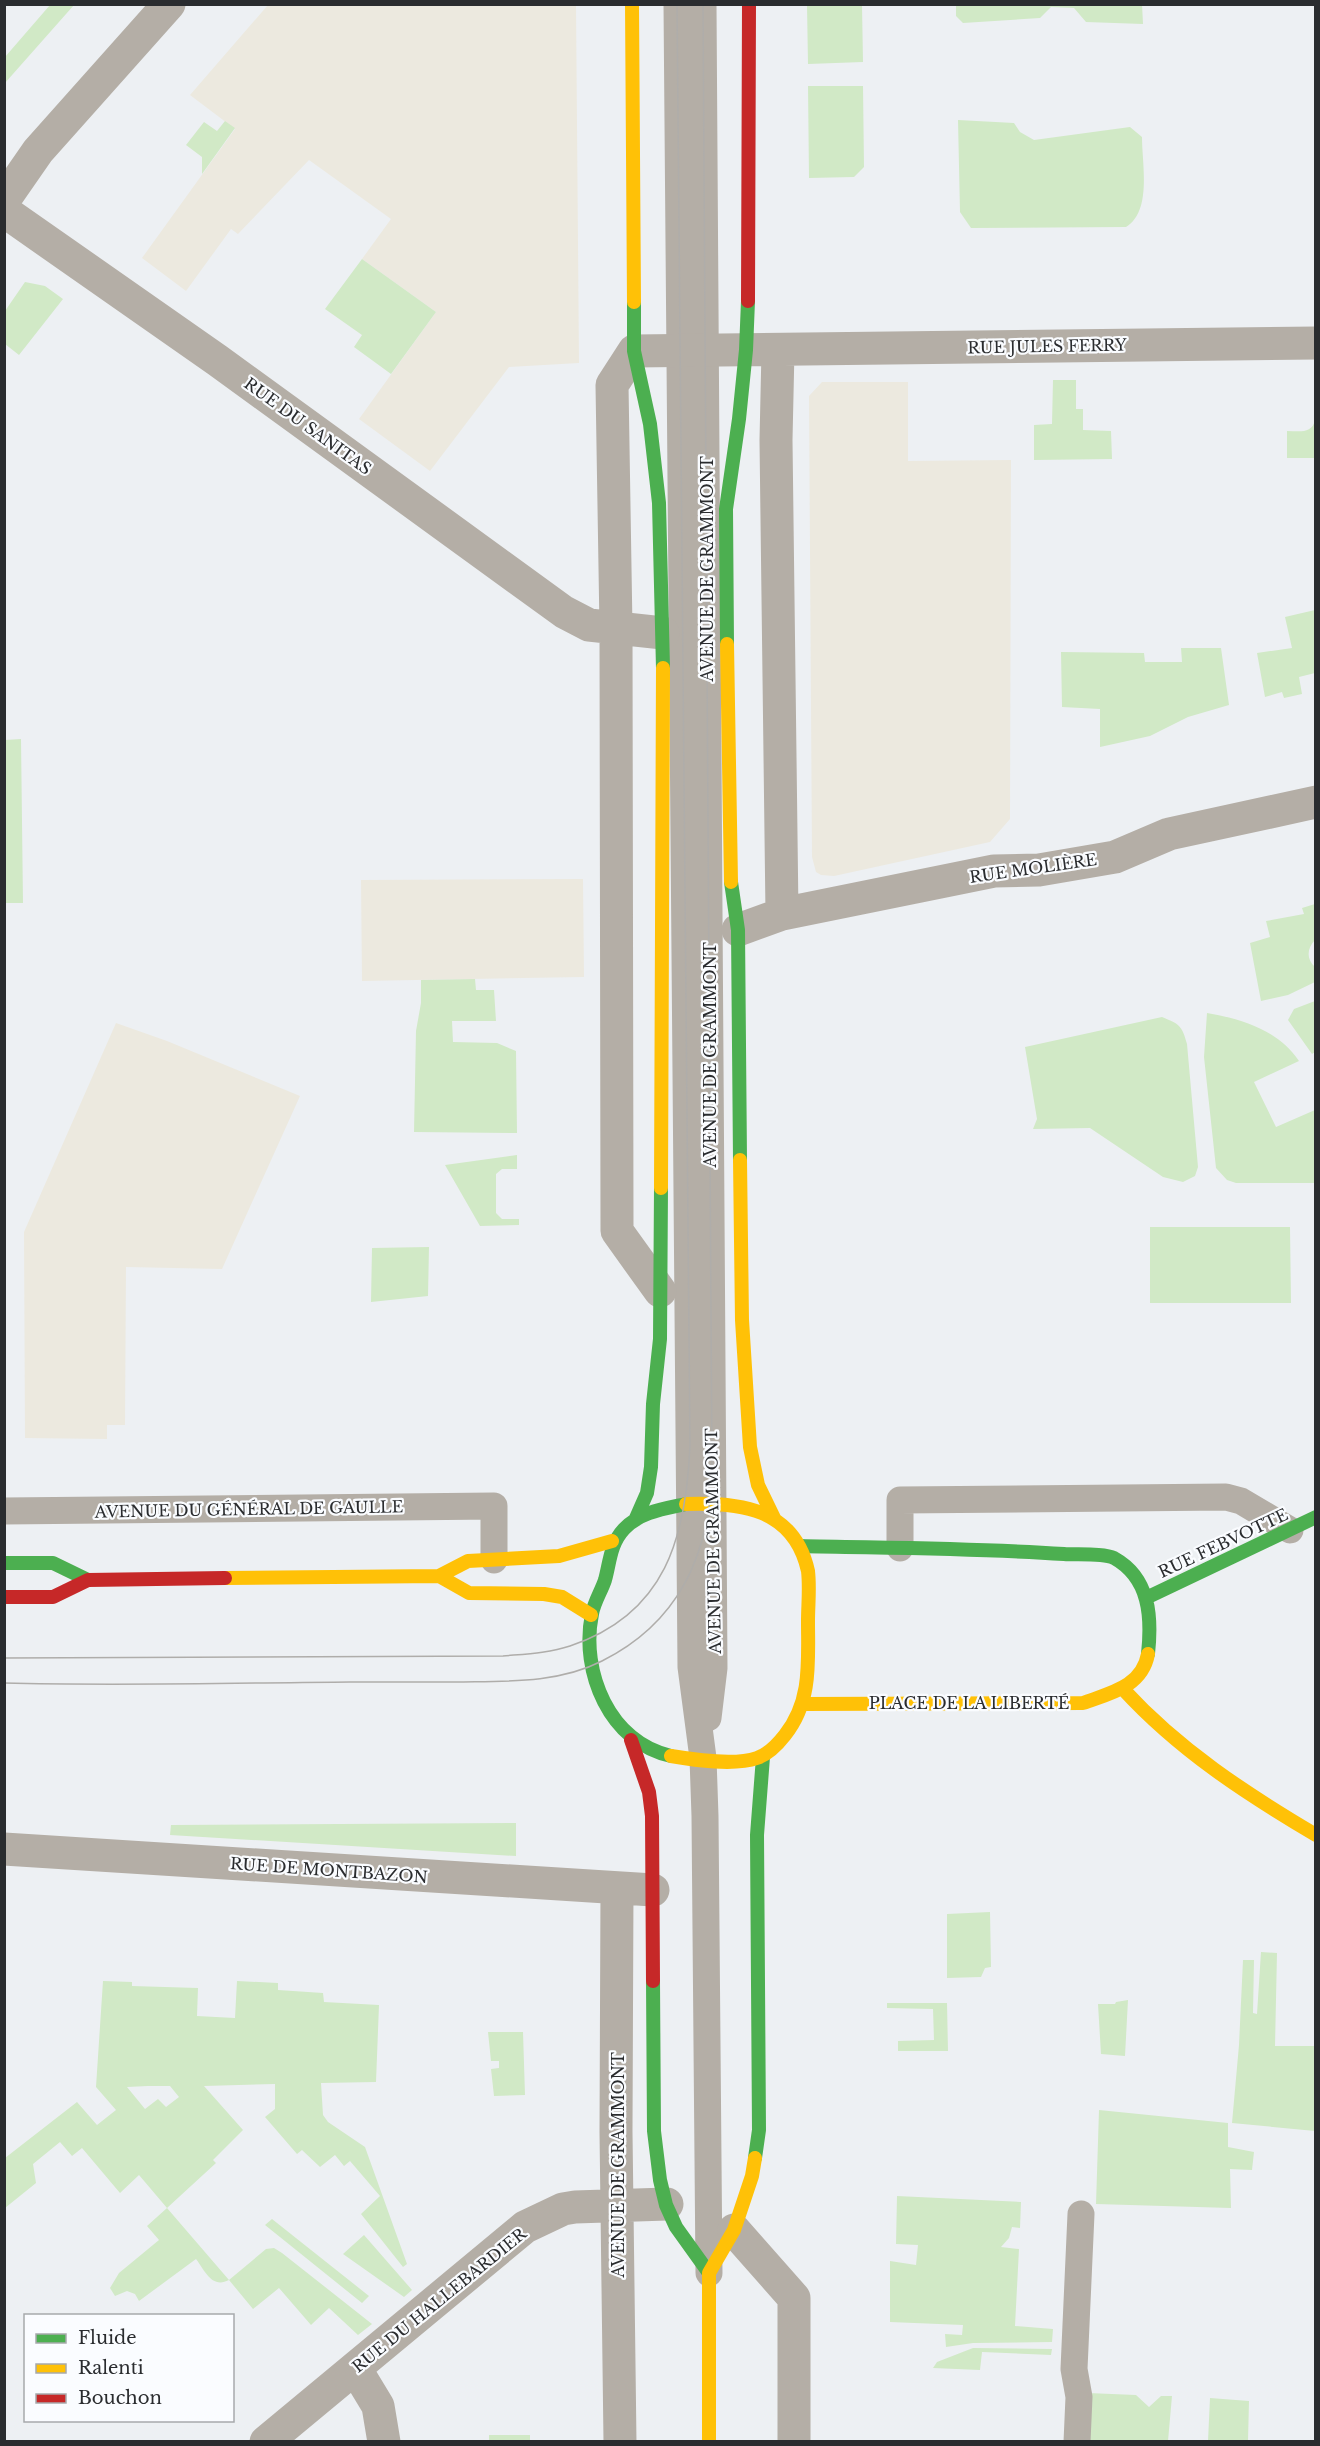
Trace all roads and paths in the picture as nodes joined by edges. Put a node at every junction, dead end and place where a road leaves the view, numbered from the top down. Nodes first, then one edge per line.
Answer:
1 (169, 4) edge
2 (632, 4) edge
3 (677, 4) edge
4 (703, 4) edge
5 (749, 4) edge
6 (4, 200) edge
7 (4, 212) edge
8 (1316, 343) edge
9 (746, 350) junction
10 (778, 350) junction
11 (634, 351) junction
12 (692, 351) junction
13 (616, 628) junction
14 (663, 633) junction
15 (1316, 802) edge
16 (782, 914) junction
17 (738, 930) junction
18 (660, 1291) junction
19 (701, 1504) junction
20 (4, 1511) edge
21 (1316, 1517) edge
22 (636, 1518) junction
23 (774, 1518) junction
24 (1290, 1530) junction
25 (612, 1541) junction
26 (800, 1546) junction
27 (900, 1548) junction
28 (495, 1560) junction
29 (4, 1563) edge
30 (439, 1576) junction
31 (88, 1580) junction
32 (4, 1597) edge
33 (1146, 1598) junction
34 (591, 1615) junction
35 (1123, 1689) junction
36 (804, 1704) junction
37 (631, 1740) junction
38 (763, 1757) junction
39 (703, 1758) junction
40 (1316, 1834) edge
41 (4, 1849) edge
42 (617, 1888) junction
43 (653, 1890) junction
44 (667, 2204) junction
45 (618, 2205) junction
46 (1081, 2214) dead end
47 (734, 2230) junction
48 (709, 2273) junction
49 (355, 2368) junction
50 (266, 2442) edge
51 (384, 2442) edge
52 (620, 2442) edge
53 (710, 2442) edge
54 (794, 2442) edge
55 (1077, 2442) edge

1 - 6 street
2 - 11 main road
3 - 12 lane, AVENUE DE GRAMMONT
4 - 12 lane, AVENUE DE GRAMMONT
5 - 9 main road, AVENUE DE GRAMMONT
7 - 13 street, RUE DU SANITAS
8 - 10 street, RUE JULES FERRY
9 - 10 street
9 - 12 street
9 - 17 main road, AVENUE DE GRAMMONT
10 - 16 street
11 - 12 street
11 - 13 street
11 - 14 main road
12 - 19 lane, AVENUE DE GRAMMONT
13 - 14 street
13 - 18 street
14 - 18 main road
15 - 16 street, RUE MOLIÈRE
16 - 17 street, RUE MOLIÈRE
17 - 23 main road, AVENUE DE GRAMMONT
18 - 22 main road
19 - 22 main road
19 - 23 main road
19 - 39 lane, AVENUE DE GRAMMONT
20 - 28 lane, AVENUE DU GÉNÉRAL DE GAULLE
21 - 24 main road, RUE FEBVOTTE
22 - 25 main road
23 - 26 main road
24 - 27 lane
24 - 33 main road, RUE FEBVOTTE
25 - 28 main road
25 - 34 main road
26 - 27 main road, PLACE DE LA LIBERTÉ
26 - 36 main road
27 - 33 main road, PLACE DE LA LIBERTÉ
28 - 30 main road
29 - 31 main road
30 - 31 main road
30 - 34 main road
31 - 32 main road
33 - 35 main road, PLACE DE LA LIBERTÉ
34 - 37 main road
35 - 36 main road, PLACE DE LA LIBERTÉ
35 - 40 main road
36 - 38 main road
37 - 39 main road
37 - 43 main road
38 - 39 main road
38 - 47 main road
39 - 48 lane, AVENUE DE GRAMMONT
41 - 42 street, RUE DE MONTBAZON
42 - 43 street, RUE DE MONTBAZON
42 - 45 street, AVENUE DE GRAMMONT
43 - 44 main road
44 - 45 street, RUE DU HALLEBARDIER
44 - 48 main road
45 - 49 street, RUE DU HALLEBARDIER
45 - 52 street, AVENUE DE GRAMMONT
46 - 55 lane
47 - 48 main road
47 - 54 street
48 - 53 main road, AVENUE DE GRAMMONT
49 - 50 street, RUE DU HALLEBARDIER
49 - 51 street

